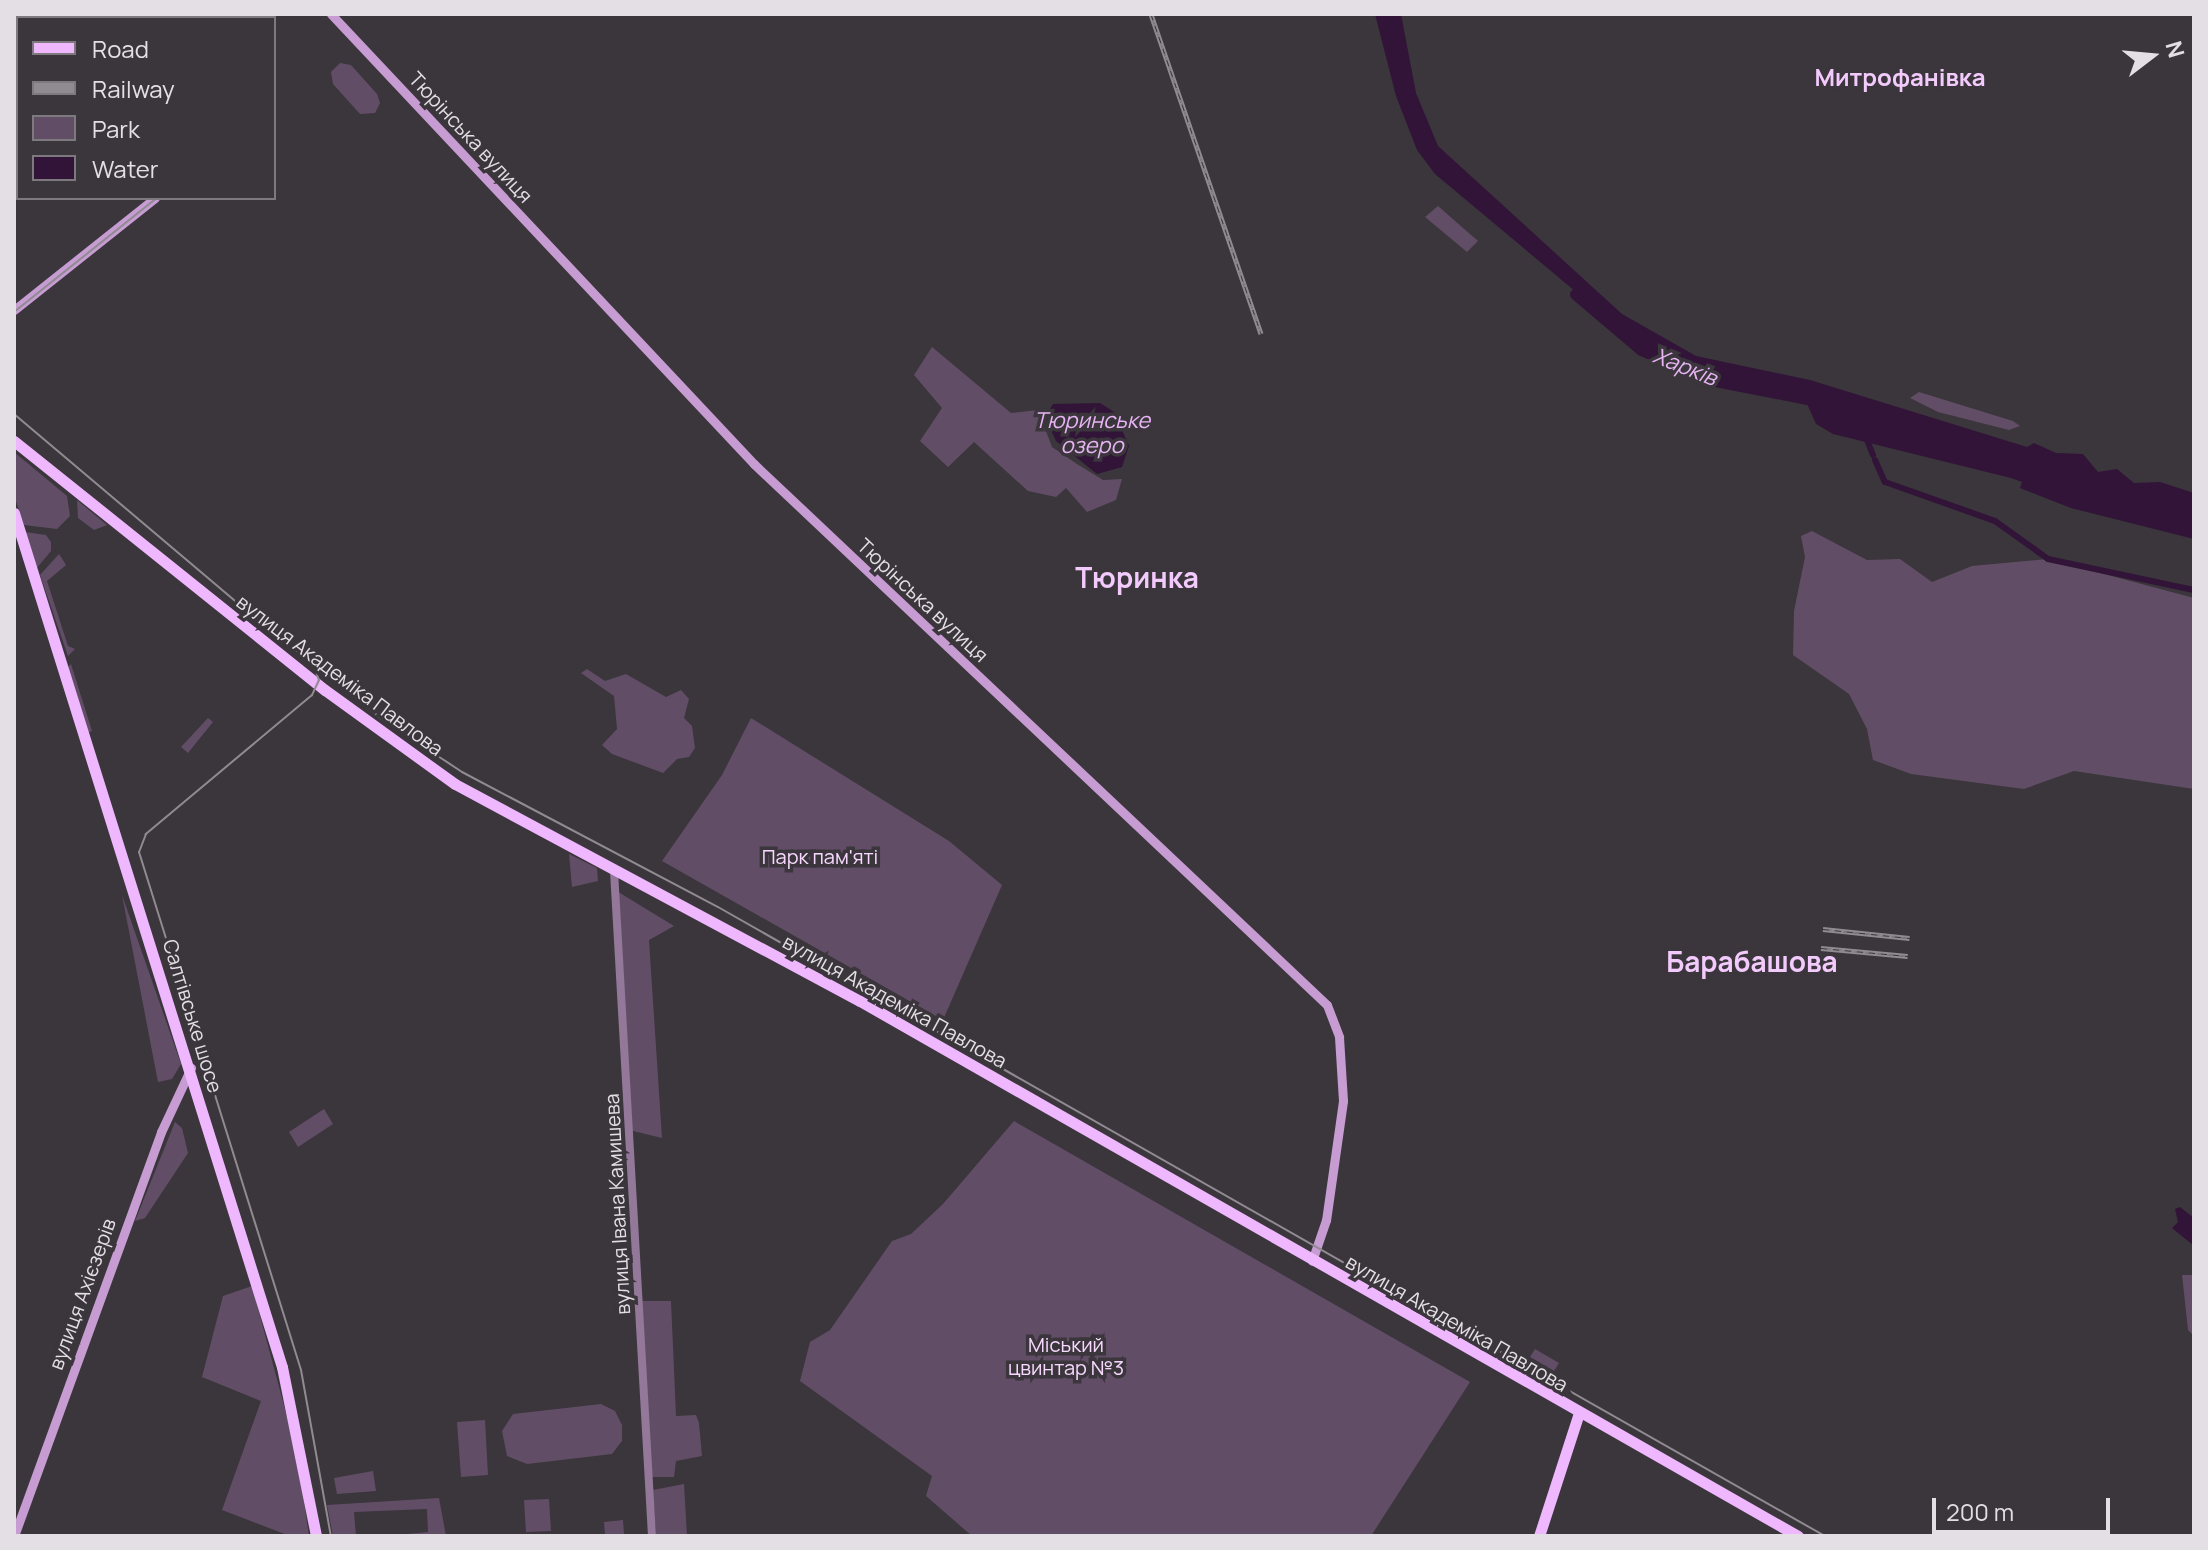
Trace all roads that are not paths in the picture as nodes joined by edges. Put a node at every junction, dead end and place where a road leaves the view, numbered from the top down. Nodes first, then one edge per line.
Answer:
1 (331, 14) edge
2 (152, 200) edge
3 (14, 310) edge
4 (14, 441) edge
5 (14, 513) edge
6 (614, 871) junction
7 (191, 1067) junction
8 (1312, 1261) junction
9 (1579, 1413) junction
10 (14, 1536) edge
11 (316, 1536) edge
12 (652, 1536) edge
13 (1539, 1536) edge
14 (1798, 1536) edge

1 - 8 main road, Тюрінська вулиця
2 - 3 main road
4 - 6 main road, вулиця Академіка Павлова
5 - 7 main road, Салтівське шосе
6 - 8 main road, вулиця Академіка Павлова
6 - 12 street, вулиця Івана Камишева
7 - 10 main road, вулиця Ахієзерів
7 - 11 main road, Салтівське шосе
8 - 9 main road, вулиця Академіка Павлова
9 - 13 main road
9 - 14 main road, вулиця Академіка Павлова

